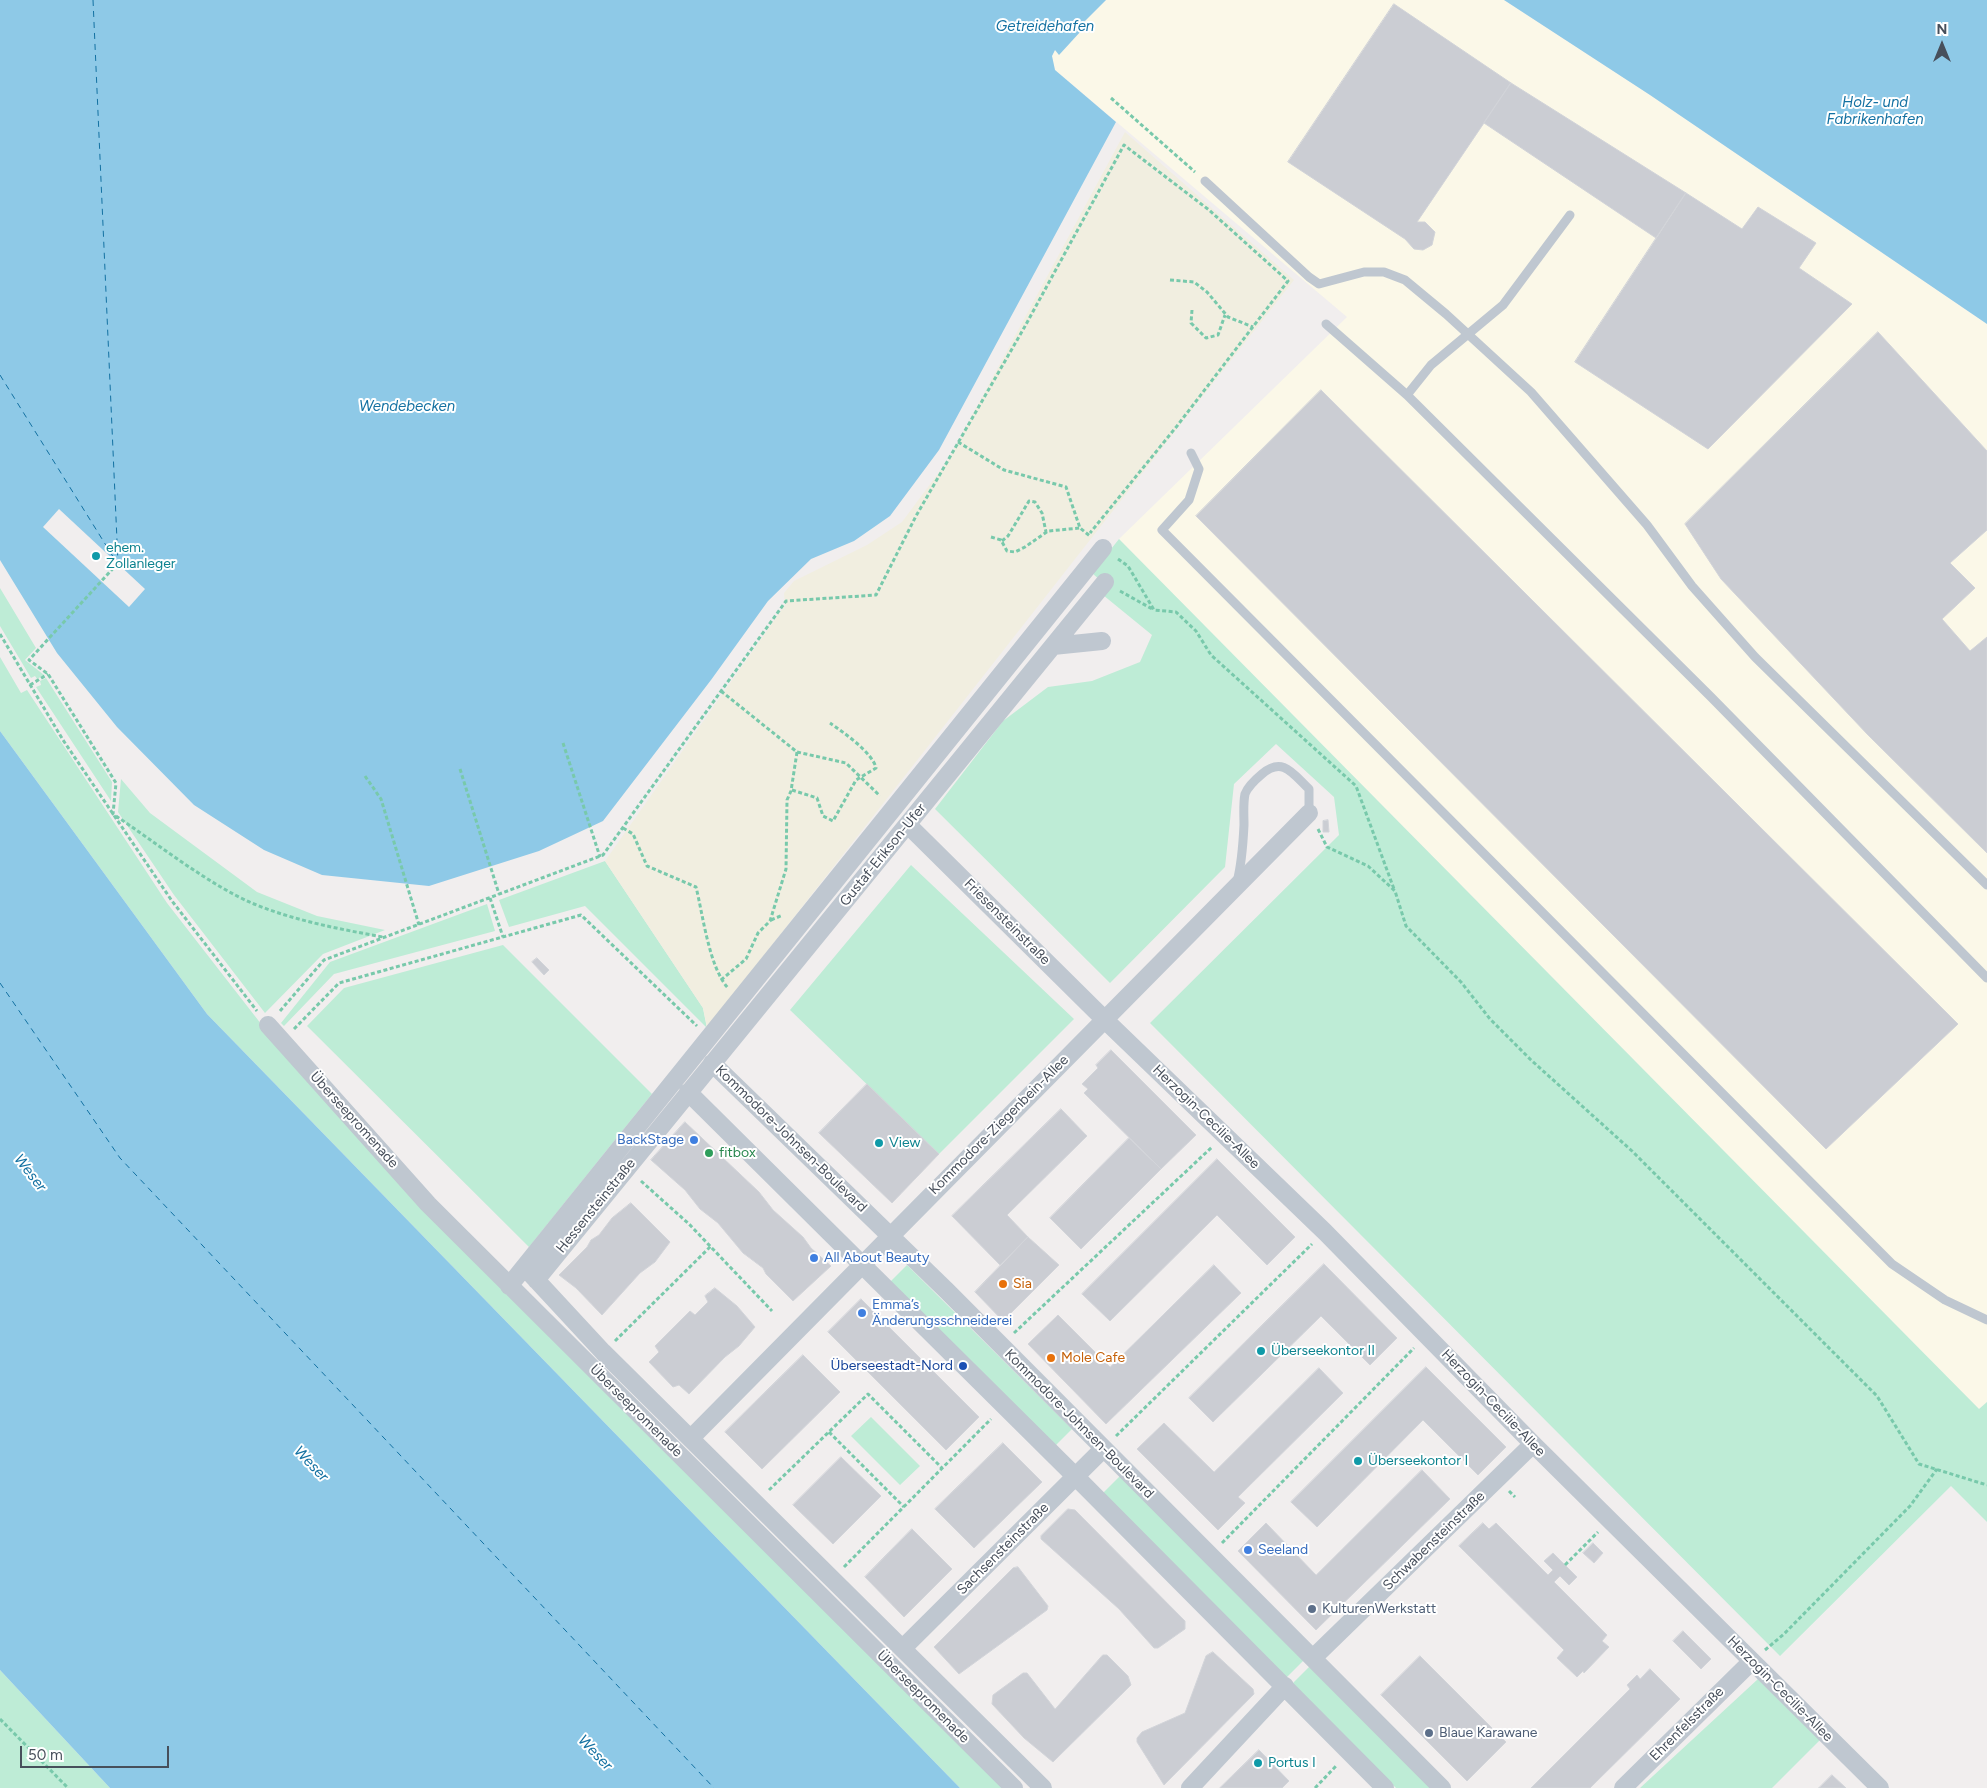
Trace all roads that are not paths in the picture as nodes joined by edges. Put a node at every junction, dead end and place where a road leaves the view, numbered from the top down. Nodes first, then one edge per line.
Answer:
1 (1205, 181) road end
2 (1570, 215) dead end
3 (1326, 324) dead end
4 (1469, 335) junction
5 (1407, 395) junction
6 (1191, 453) dead end
7 (1094, 540) road end
8 (1105, 582) dead end
9 (1102, 641) dead end
10 (1054, 646) junction
11 (1309, 813) joint
12 (908, 825) junction
13 (1987, 885) edge
14 (1235, 888) junction
15 (1987, 978) edge
16 (1105, 1020) junction
17 (268, 1025) road end
18 (712, 1063) junction
19 (688, 1092) junction
20 (890, 1234) junction
21 (861, 1264) junction
22 (524, 1266) junction
23 (536, 1280) junction
24 (509, 1286) junction
25 (1987, 1320) edge
26 (691, 1438) junction
27 (1532, 1444) junction
28 (1103, 1449) junction
29 (1076, 1477) junction
30 (903, 1648) junction
31 (1313, 1658) junction
32 (1752, 1661) junction
33 (1285, 1686) junction
34 (1014, 1788) edge
35 (1043, 1788) edge
36 (1190, 1788) edge
37 (1386, 1788) edge
38 (1442, 1788) edge
39 (1622, 1788) edge
40 (1880, 1788) edge

1 - 4 lane
2 - 4 lane
3 - 5 lane
4 - 5 lane
4 - 13 lane
5 - 15 lane
6 - 25 lane
7 - 22 street
8 - 10 street, Gustaf-Erikson-Ufer
9 - 10 street
10 - 12 street, Gustaf-Erikson-Ufer
11 - 14 street, Kommodore-Ziegenbein-Allee
11 - 14 lane
12 - 16 street, Friesensteinstraße
12 - 18 street, Gustaf-Erikson-Ufer
14 - 16 street, Kommodore-Ziegenbein-Allee
16 - 20 street, Kommodore-Ziegenbein-Allee
16 - 27 street, Herzogin-Cecilie-Allee
17 - 24 street, Überseepromenade
18 - 19 street, Hessensteinstraße
18 - 20 street, Kommodore-Johnsen-Boulevard
19 - 21 street
19 - 23 street, Hessensteinstraße
20 - 21 street, Kommodore-Ziegenbein-Allee
20 - 28 street, Kommodore-Johnsen-Boulevard
21 - 26 street, Kommodore-Ziegenbein-Allee
21 - 29 street
22 - 23 street, Überseepromenade
22 - 24 street
23 - 26 street, Überseepromenade
24 - 34 street, Überseepromenade
26 - 30 street, Überseepromenade
27 - 31 street, Schwabensteinstraße
27 - 32 street, Herzogin-Cecilie-Allee
28 - 29 street, Sachsensteinstraße
28 - 31 street, Kommodore-Johnsen-Boulevard
29 - 30 street, Sachsensteinstraße
29 - 33 street
30 - 35 street, Überseepromenade
31 - 38 street, Kommodore-Johnsen-Boulevard
32 - 39 street, Ehrenfelsstraße
32 - 40 street, Herzogin-Cecilie-Allee
33 - 36 street
33 - 37 street

